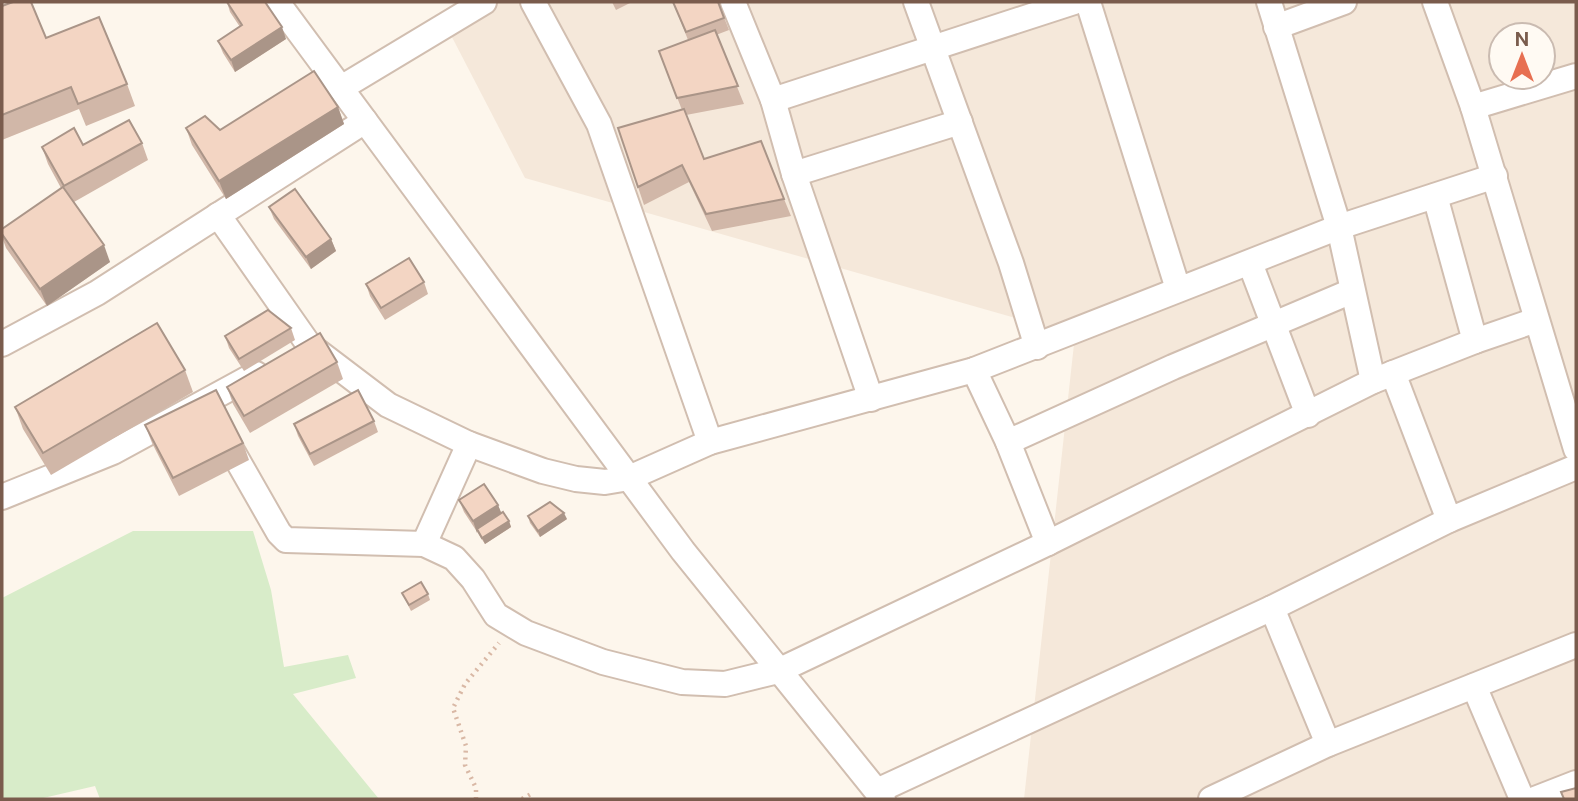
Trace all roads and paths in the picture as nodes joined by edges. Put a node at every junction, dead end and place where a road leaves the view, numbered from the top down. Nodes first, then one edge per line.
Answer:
1 (277, 2) edge
2 (484, 2) edge
3 (533, 2) edge
4 (733, 2) edge
5 (916, 2) edge
6 (1074, 2) edge
7 (1088, 2) edge
8 (1269, 2) edge
9 (1344, 2) edge
10 (1435, 2) edge
11 (1276, 27) junction
12 (934, 48) junction
13 (1576, 76) edge
14 (341, 88) junction
15 (773, 100) junction
16 (1473, 107) junction
17 (365, 121) junction
18 (960, 122) junction
19 (794, 174) junction
20 (1494, 176) junction
21 (1435, 196) junction
22 (218, 215) junction
23 (1339, 227) junction
24 (1250, 262) junction
25 (1178, 289) junction
26 (1352, 291) junction
27 (1536, 320) junction
28 (1273, 324) junction
29 (1475, 341) junction
30 (2, 344) edge
31 (309, 345) junction
32 (1037, 347) junction
33 (974, 370) junction
34 (1383, 377) junction
35 (871, 399) junction
36 (204, 403) junction
37 (1308, 415) junction
38 (710, 442) junction
39 (1008, 442) junction
40 (469, 444) junction
41 (1576, 449) edge
42 (1576, 467) edge
43 (629, 478) junction
44 (2, 497) edge
45 (1448, 520) junction
46 (1048, 543) junction
47 (424, 544) junction
48 (1272, 608) junction
49 (514, 627) junction
50 (1576, 645) edge
51 (778, 671) junction
52 (1474, 686) junction
53 (1328, 744) junction
54 (1576, 783) edge
55 (531, 794) dead end
56 (880, 795) edge
57 (476, 799) edge
58 (522, 799) edge
59 (1211, 799) edge
60 (1522, 799) edge
61 (1535, 799) edge

1 - 14 street
2 - 14 street
3 - 38 street
4 - 15 street
5 - 12 street
6 - 12 street
7 - 25 street
8 - 11 street
9 - 11 street
10 - 16 street
11 - 23 street
12 - 15 street
12 - 18 street
13 - 16 street
14 - 17 street
15 - 19 street
16 - 20 street
17 - 22 street
17 - 43 street
18 - 19 street
18 - 32 street
19 - 35 street
20 - 21 street
20 - 27 street
21 - 23 street
21 - 29 street
22 - 30 street
22 - 31 street
23 - 24 street
23 - 26 street
24 - 25 street
24 - 28 street
25 - 32 street
26 - 28 street
26 - 34 street
27 - 29 street
27 - 41 street
28 - 37 street
28 - 39 street
29 - 34 street
31 - 36 street
31 - 40 street
32 - 33 street
33 - 35 street
33 - 39 street
34 - 37 street
34 - 45 street
35 - 38 street
36 - 44 street
36 - 47 street
37 - 46 street
38 - 43 street
39 - 46 street
40 - 43 street
40 - 47 street
42 - 45 street
43 - 51 street
45 - 48 street
46 - 51 street
47 - 49 street
48 - 53 street
48 - 56 street
49 - 51 street
49 - 57 path
50 - 52 street
51 - 56 street
52 - 53 street
52 - 60 street
53 - 59 street
54 - 61 street
55 - 58 path

